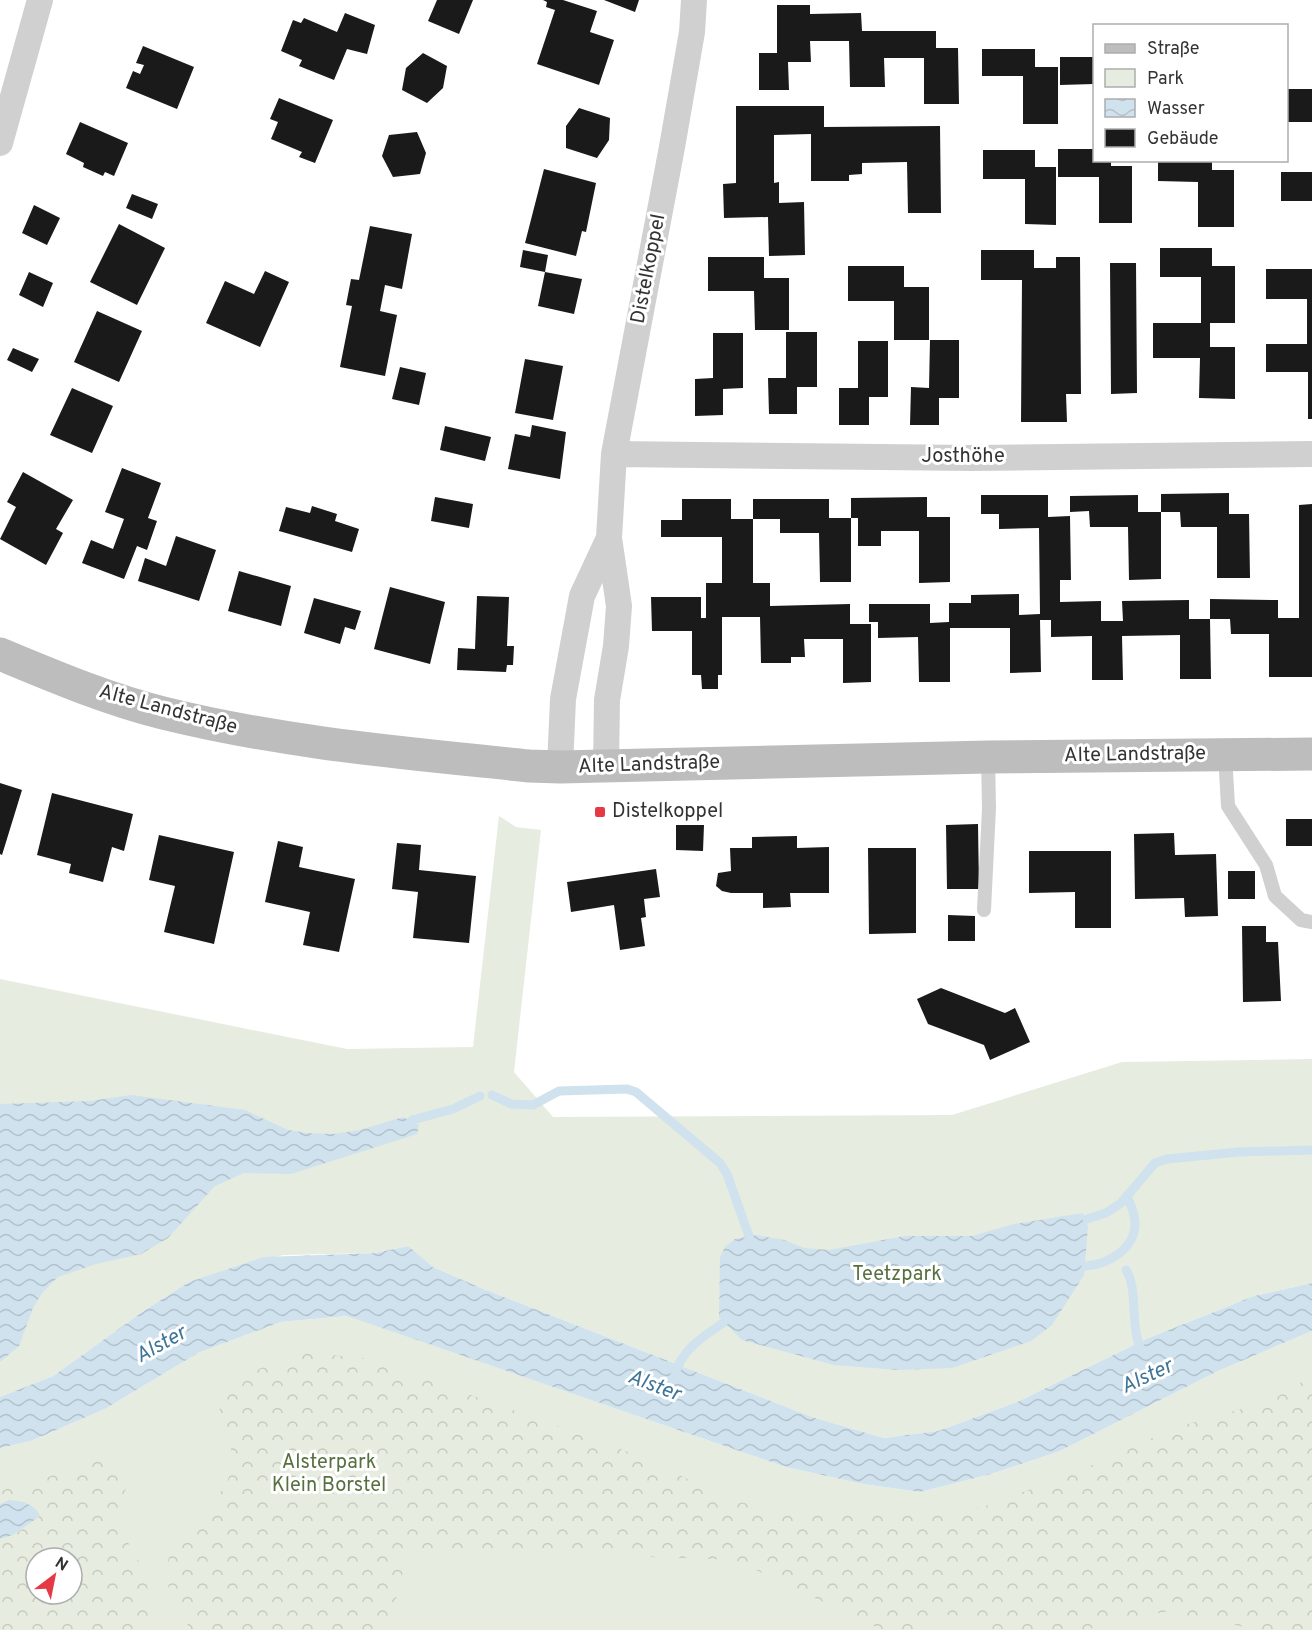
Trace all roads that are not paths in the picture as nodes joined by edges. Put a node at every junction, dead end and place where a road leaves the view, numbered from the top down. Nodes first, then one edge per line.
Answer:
1 (40, 0) edge
2 (694, 0) edge
3 (0, 143) edge
4 (614, 454) junction
5 (1312, 454) edge
6 (609, 538) junction
7 (0, 654) edge
8 (1225, 754) junction
9 (1312, 754) edge
10 (988, 757) junction
11 (560, 767) junction
12 (606, 767) junction
13 (984, 910) dead end
14 (1312, 922) edge

1 - 3 street
2 - 4 street, Distelkoppel
4 - 5 street, Josthöhe
4 - 6 street, Distelkoppel
6 - 11 street, Distelkoppel
6 - 12 street, Distelkoppel
7 - 11 main road, Alte Landstraße
8 - 9 main road, Alte Landstraße
8 - 10 main road, Alte Landstraße
8 - 14 lane
10 - 12 main road, Alte Landstraße
10 - 13 lane
11 - 12 main road, Alte Landstraße

